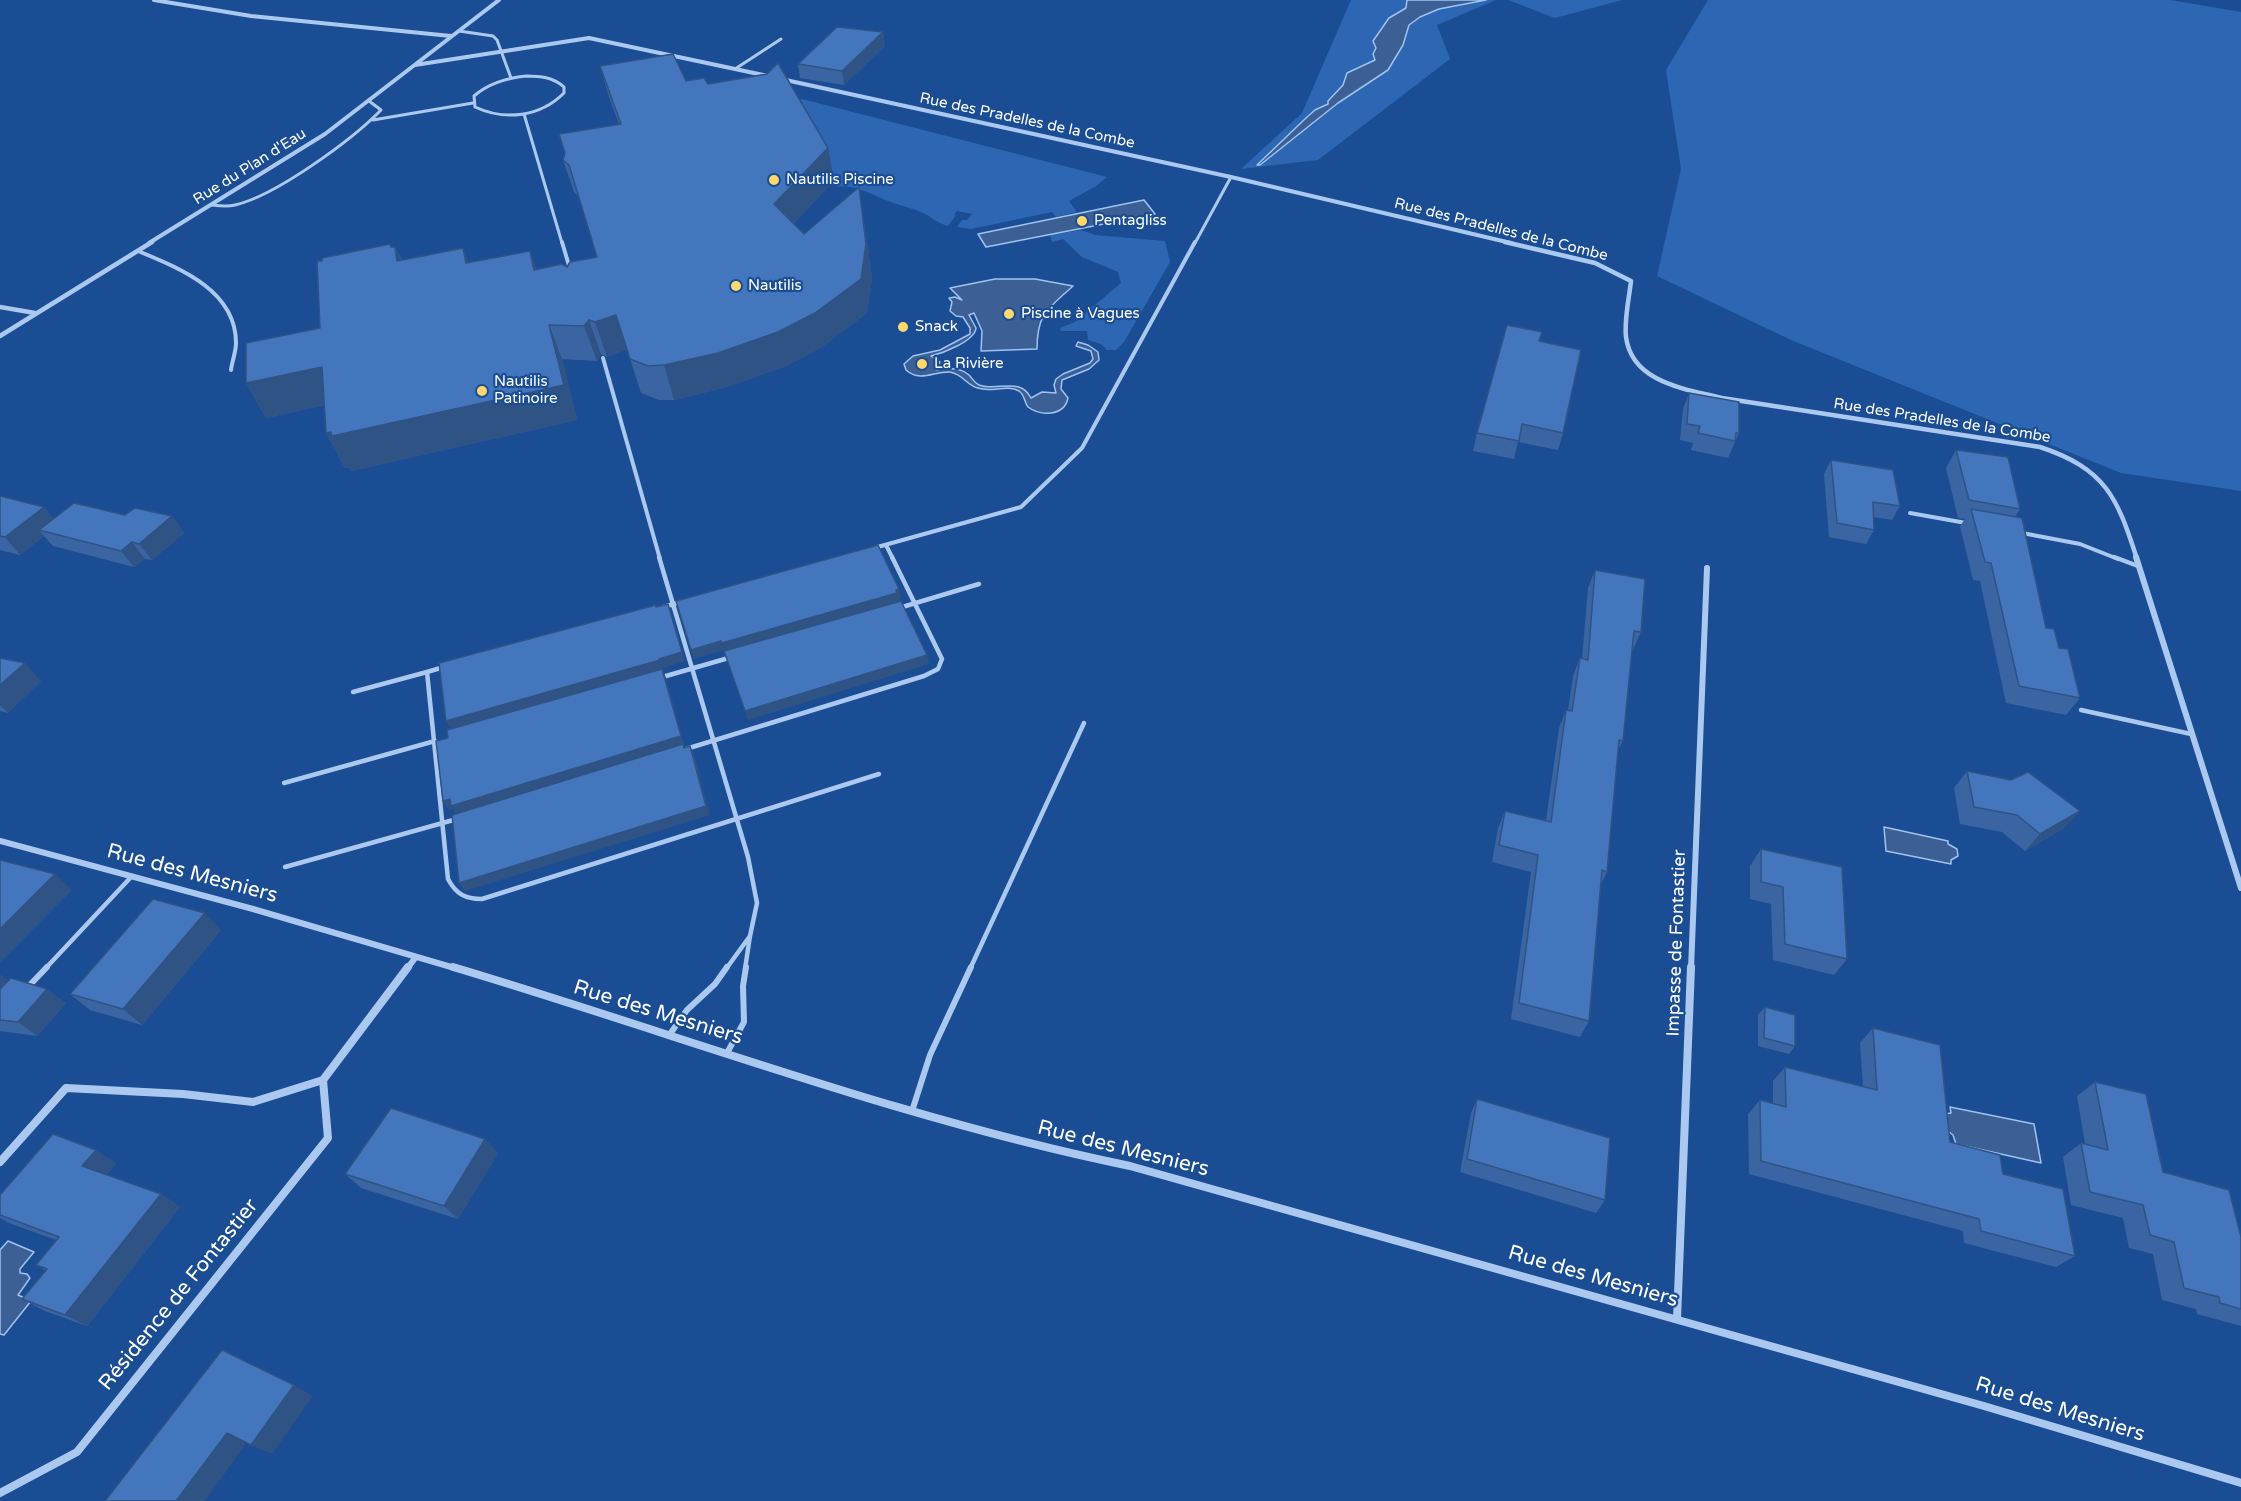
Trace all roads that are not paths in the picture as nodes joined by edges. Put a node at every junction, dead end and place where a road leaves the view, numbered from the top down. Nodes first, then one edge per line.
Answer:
1 (154, 0) edge
2 (499, 0) edge
3 (459, 31) junction
4 (452, 37) junction
5 (781, 39) dead end
6 (502, 51) junction
7 (415, 65) junction
8 (735, 69) junction
9 (511, 78) junction
10 (369, 100) junction
11 (473, 103) junction
12 (524, 114) junction
13 (373, 120) junction
14 (1231, 177) junction
15 (212, 205) junction
16 (138, 250) junction
17 (572, 274) edge
18 (0, 307) edge
19 (36, 313) junction
20 (0, 336) edge
21 (603, 358) dead end
22 (231, 370) dead end
23 (1910, 513) dead end
24 (1978, 525) edge
25 (2012, 532) edge
26 (886, 545) junction
27 (863, 551) edge
28 (2138, 566) junction
29 (1707, 568) dead end
30 (980, 584) dead end
31 (683, 601) edge
32 (672, 604) junction
33 (914, 604) junction
34 (661, 608) edge
35 (891, 610) edge
36 (736, 656) edge
37 (449, 666) edge
38 (692, 668) junction
39 (427, 672) junction
40 (658, 678) edge
41 (354, 692) dead end
42 (2081, 710) edge
43 (1084, 723) dead end
44 (2191, 734) junction
45 (445, 739) edge
46 (713, 741) junction
47 (434, 742) junction
48 (679, 751) edge
49 (879, 774) dead end
50 (284, 783) dead end
51 (465, 817) edge
52 (736, 818) junction
53 (442, 824) junction
54 (0, 841) edge
55 (285, 867) dead end
56 (132, 876) junction
57 (2241, 888) edge
58 (750, 936) junction
59 (416, 958) junction
60 (24, 990) edge
61 (670, 1034) junction
62 (727, 1053) junction
63 (323, 1080) junction
64 (912, 1111) junction
65 (0, 1162) edge
66 (1677, 1319) junction
67 (2241, 1484) edge
68 (0, 1493) edge

1 - 4 street
2 - 3 street, Rue du Plan d'Eau
3 - 4 street, Rue du Plan d'Eau
3 - 6 lane
4 - 7 street, Rue du Plan d'Eau
5 - 8 lane
6 - 7 street, Rue des Pradelles de la Combe
6 - 8 street, Rue des Pradelles de la Combe
6 - 9 lane
7 - 10 street, Rue du Plan d'Eau
8 - 14 street, Rue des Pradelles de la Combe
9 - 11 lane
9 - 12 lane
10 - 13 lane
10 - 15 street, Rue du Plan d'Eau
11 - 12 lane
11 - 13 lane
12 - 17 lane
13 - 15 lane
14 - 26 lane
14 - 28 street, Rue des Pradelles de la Combe
15 - 16 street, Rue du Plan d'Eau
16 - 19 street, Rue du Plan d'Eau
16 - 22 lane
18 - 19 street
19 - 20 street, Rue du Plan d'Eau
21 - 32 lane
23 - 24 lane
25 - 28 lane
26 - 27 lane
26 - 33 lane
28 - 44 street, Rue des Pradelles de la Combe
29 - 66 street, Impasse de Fontastier
30 - 33 lane
31 - 32 lane
32 - 34 lane
32 - 38 lane
33 - 35 lane
33 - 46 lane
36 - 38 lane
37 - 39 lane
38 - 40 lane
38 - 46 lane
39 - 41 lane
39 - 47 lane
42 - 44 lane
43 - 64 lane
44 - 57 street, Rue des Pradelles de la Combe
45 - 47 lane
46 - 48 lane
46 - 52 lane
47 - 50 lane
47 - 53 lane
49 - 52 lane
51 - 53 lane
52 - 53 lane
52 - 58 lane
53 - 55 lane
54 - 56 street, Rue des Mesniers
56 - 59 street, Rue des Mesniers
56 - 60 lane
58 - 61 lane
58 - 62 lane
59 - 61 street, Rue des Mesniers
59 - 63 street
61 - 62 street, Rue des Mesniers
62 - 64 street, Rue des Mesniers
63 - 65 street
63 - 68 street, Résidence de Fontastier
64 - 66 street, Rue des Mesniers
66 - 67 street, Rue des Mesniers

